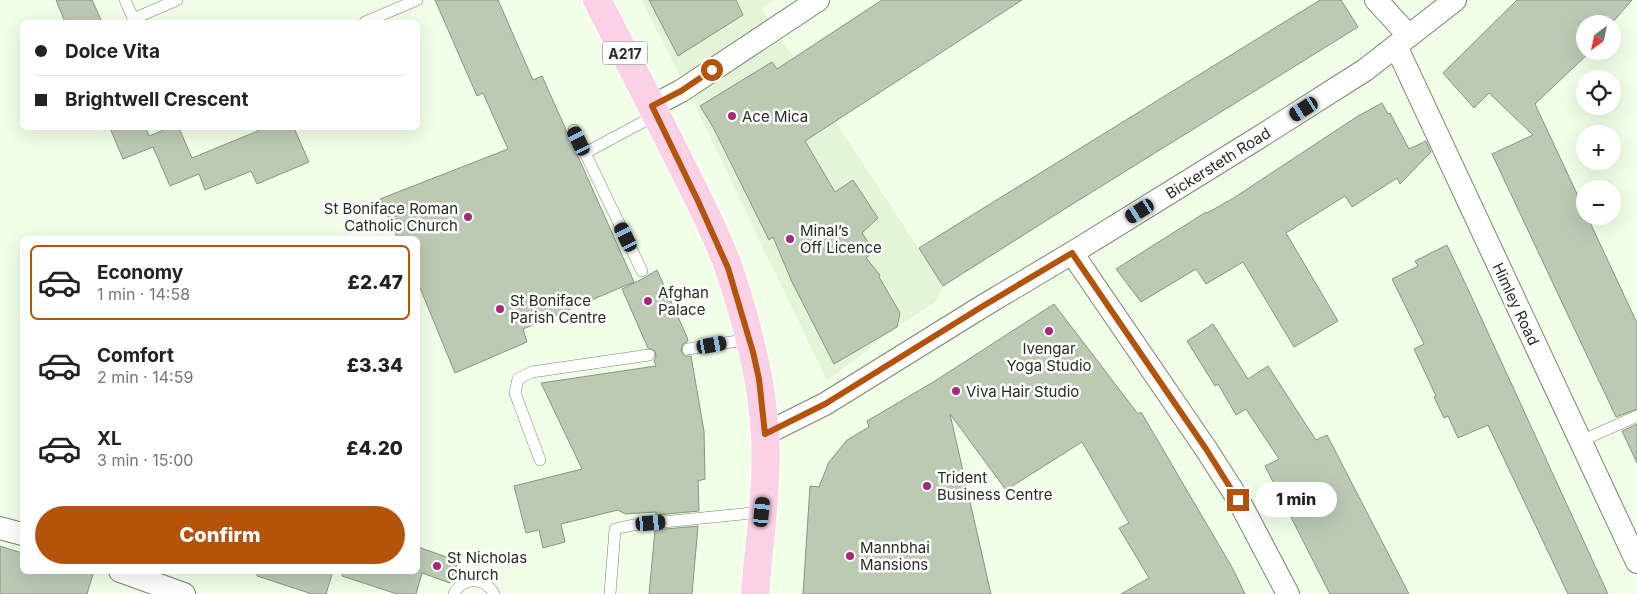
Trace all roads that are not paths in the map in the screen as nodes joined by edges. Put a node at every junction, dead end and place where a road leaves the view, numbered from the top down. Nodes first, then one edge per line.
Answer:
1 (125, 0) edge
2 (177, 0) edge
3 (417, 0) edge
4 (597, 0) edge
5 (818, 0) edge
6 (1376, 0) edge
7 (1455, 0) edge
8 (134, 20) edge
9 (136, 20) edge
10 (370, 20) edge
11 (1402, 41) junction
12 (654, 110) junction
13 (574, 130) dead end
14 (585, 153) junction
15 (1072, 253) junction
16 (642, 271) dead end
17 (750, 339) junction
18 (688, 349) dead end
19 (649, 355) dead end
20 (1637, 416) edge
21 (765, 434) junction
22 (1581, 441) junction
23 (540, 460) dead end
24 (762, 512) junction
25 (0, 528) edge
26 (20, 533) edge
27 (1637, 562) edge
28 (128, 574) edge
29 (184, 594) edge
30 (454, 594) edge
31 (494, 594) edge
32 (610, 594) edge
33 (754, 594) edge
34 (1288, 594) edge

1 - 8 lane
2 - 9 lane
3 - 10 lane
4 - 12 main road, A217
5 - 12 street
6 - 11 street, Himley Road
7 - 11 street, Bickersteth Road
11 - 15 street, Bickersteth Road
11 - 22 street, Himley Road
12 - 14 lane
12 - 17 main road, A217
13 - 14 lane
14 - 16 lane
15 - 21 street, Bickersteth Road
15 - 34 street
17 - 18 lane
17 - 21 main road, A217
19 - 23 lane
20 - 22 lane
21 - 24 main road, A217
22 - 27 street, Himley Road
24 - 32 lane
24 - 33 main road, A217
25 - 26 street
28 - 29 street
30 - 31 lane

